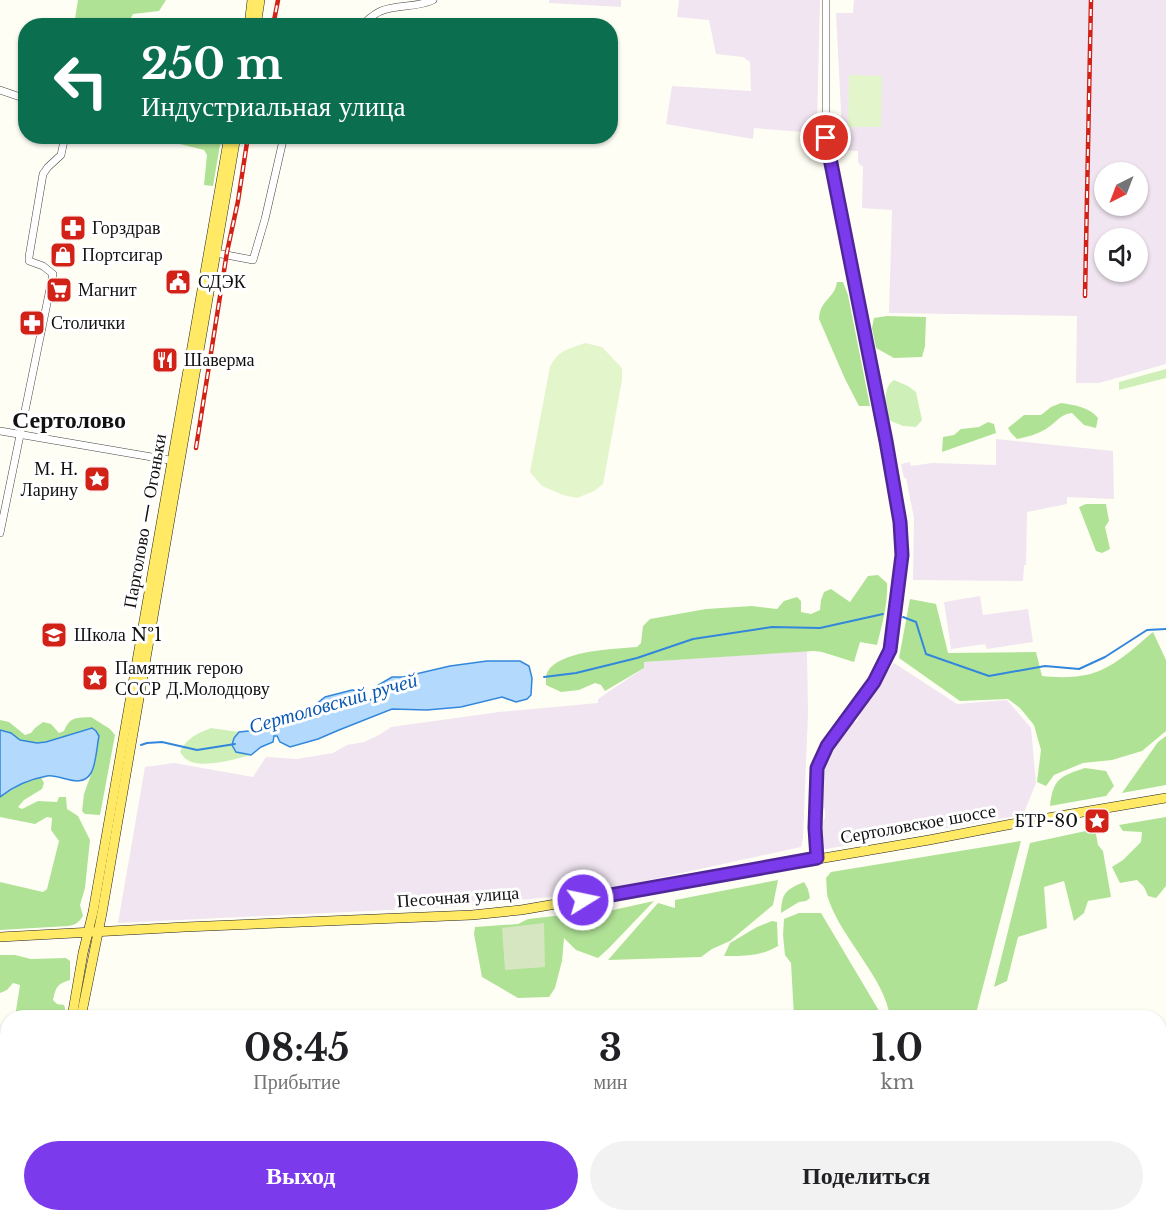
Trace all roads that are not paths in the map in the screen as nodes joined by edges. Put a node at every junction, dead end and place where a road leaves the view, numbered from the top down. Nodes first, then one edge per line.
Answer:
1 (252, 0) edge
2 (260, 0) edge
3 (433, 0) edge
4 (826, 0) edge
5 (250, 18) edge
6 (257, 18) edge
7 (371, 18) edge
8 (0, 90) edge
9 (18, 96) edge
10 (63, 144) edge
11 (228, 144) edge
12 (235, 144) edge
13 (282, 144) edge
14 (216, 253) junction
15 (0, 431) edge
16 (20, 434) junction
17 (176, 462) junction
18 (1, 522) edge
19 (0, 533) edge
20 (1166, 798) edge
21 (817, 858) junction
22 (93, 933) junction
23 (0, 937) edge
24 (74, 1010) edge
25 (82, 1010) edge

1 - 5 main road
2 - 6 main road
3 - 7 street
4 - 21 street
8 - 9 street
10 - 16 street
11 - 17 main road, Парголово — Огоньки
12 - 14 main road, Парголово — Огоньки
13 - 14 street
14 - 17 main road, Парголово — Огоньки
15 - 16 street
16 - 17 street
16 - 18 street
17 - 22 main road, Парголово — Огоньки
18 - 19 street
20 - 21 main road, Сертоловское шоссе
21 - 22 main road, Песочная улица
22 - 23 main road, Песочная улица
22 - 24 main road, Парголово — Огоньки
22 - 25 main road, Парголово — Огоньки

